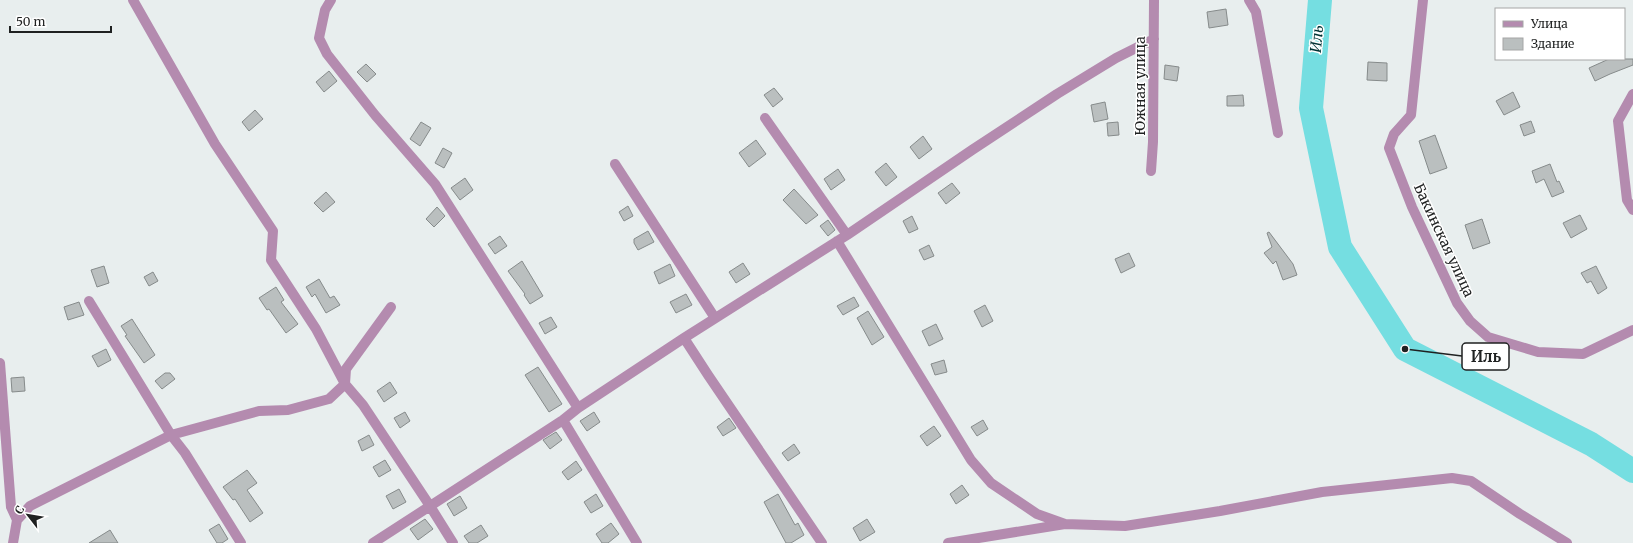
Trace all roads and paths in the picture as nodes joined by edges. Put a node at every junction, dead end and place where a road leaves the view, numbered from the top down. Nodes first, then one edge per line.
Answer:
1 (133, 0) edge
2 (331, 0) edge
3 (1154, 0) edge
4 (1248, 0) edge
5 (1422, 0) edge
6 (1154, 39) junction
7 (1633, 94) edge
8 (765, 118) dead end
9 (1278, 133) dead end
10 (615, 164) dead end
11 (1151, 172) dead end
12 (1633, 210) edge
13 (847, 235) junction
14 (837, 241) junction
15 (89, 301) dead end
16 (391, 307) dead end
17 (715, 318) junction
18 (1633, 330) edge
19 (684, 338) junction
20 (0, 363) edge
21 (345, 384) junction
22 (578, 408) junction
23 (563, 420) junction
24 (171, 435) junction
25 (430, 506) junction
26 (17, 520) junction
27 (1065, 524) junction
28 (13, 543) edge
29 (241, 543) edge
30 (373, 543) edge
31 (453, 543) edge
32 (637, 543) edge
33 (822, 543) edge
34 (948, 543) edge
35 (1567, 543) edge

1 - 21 street
2 - 22 street
3 - 6 street, Южная улица
4 - 9 street
5 - 18 street, Бакинская улица
6 - 11 street, Южная улица
6 - 13 street
7 - 12 street
8 - 13 street
10 - 17 street
13 - 14 street
14 - 17 street
14 - 27 street
15 - 24 street
16 - 21 street
17 - 19 street
19 - 22 street
19 - 33 street
20 - 26 street
21 - 24 street
21 - 25 street
22 - 23 street
23 - 25 street
23 - 32 street
24 - 26 street
24 - 29 street
25 - 30 street
25 - 31 street
26 - 28 street
27 - 34 street
27 - 35 street

